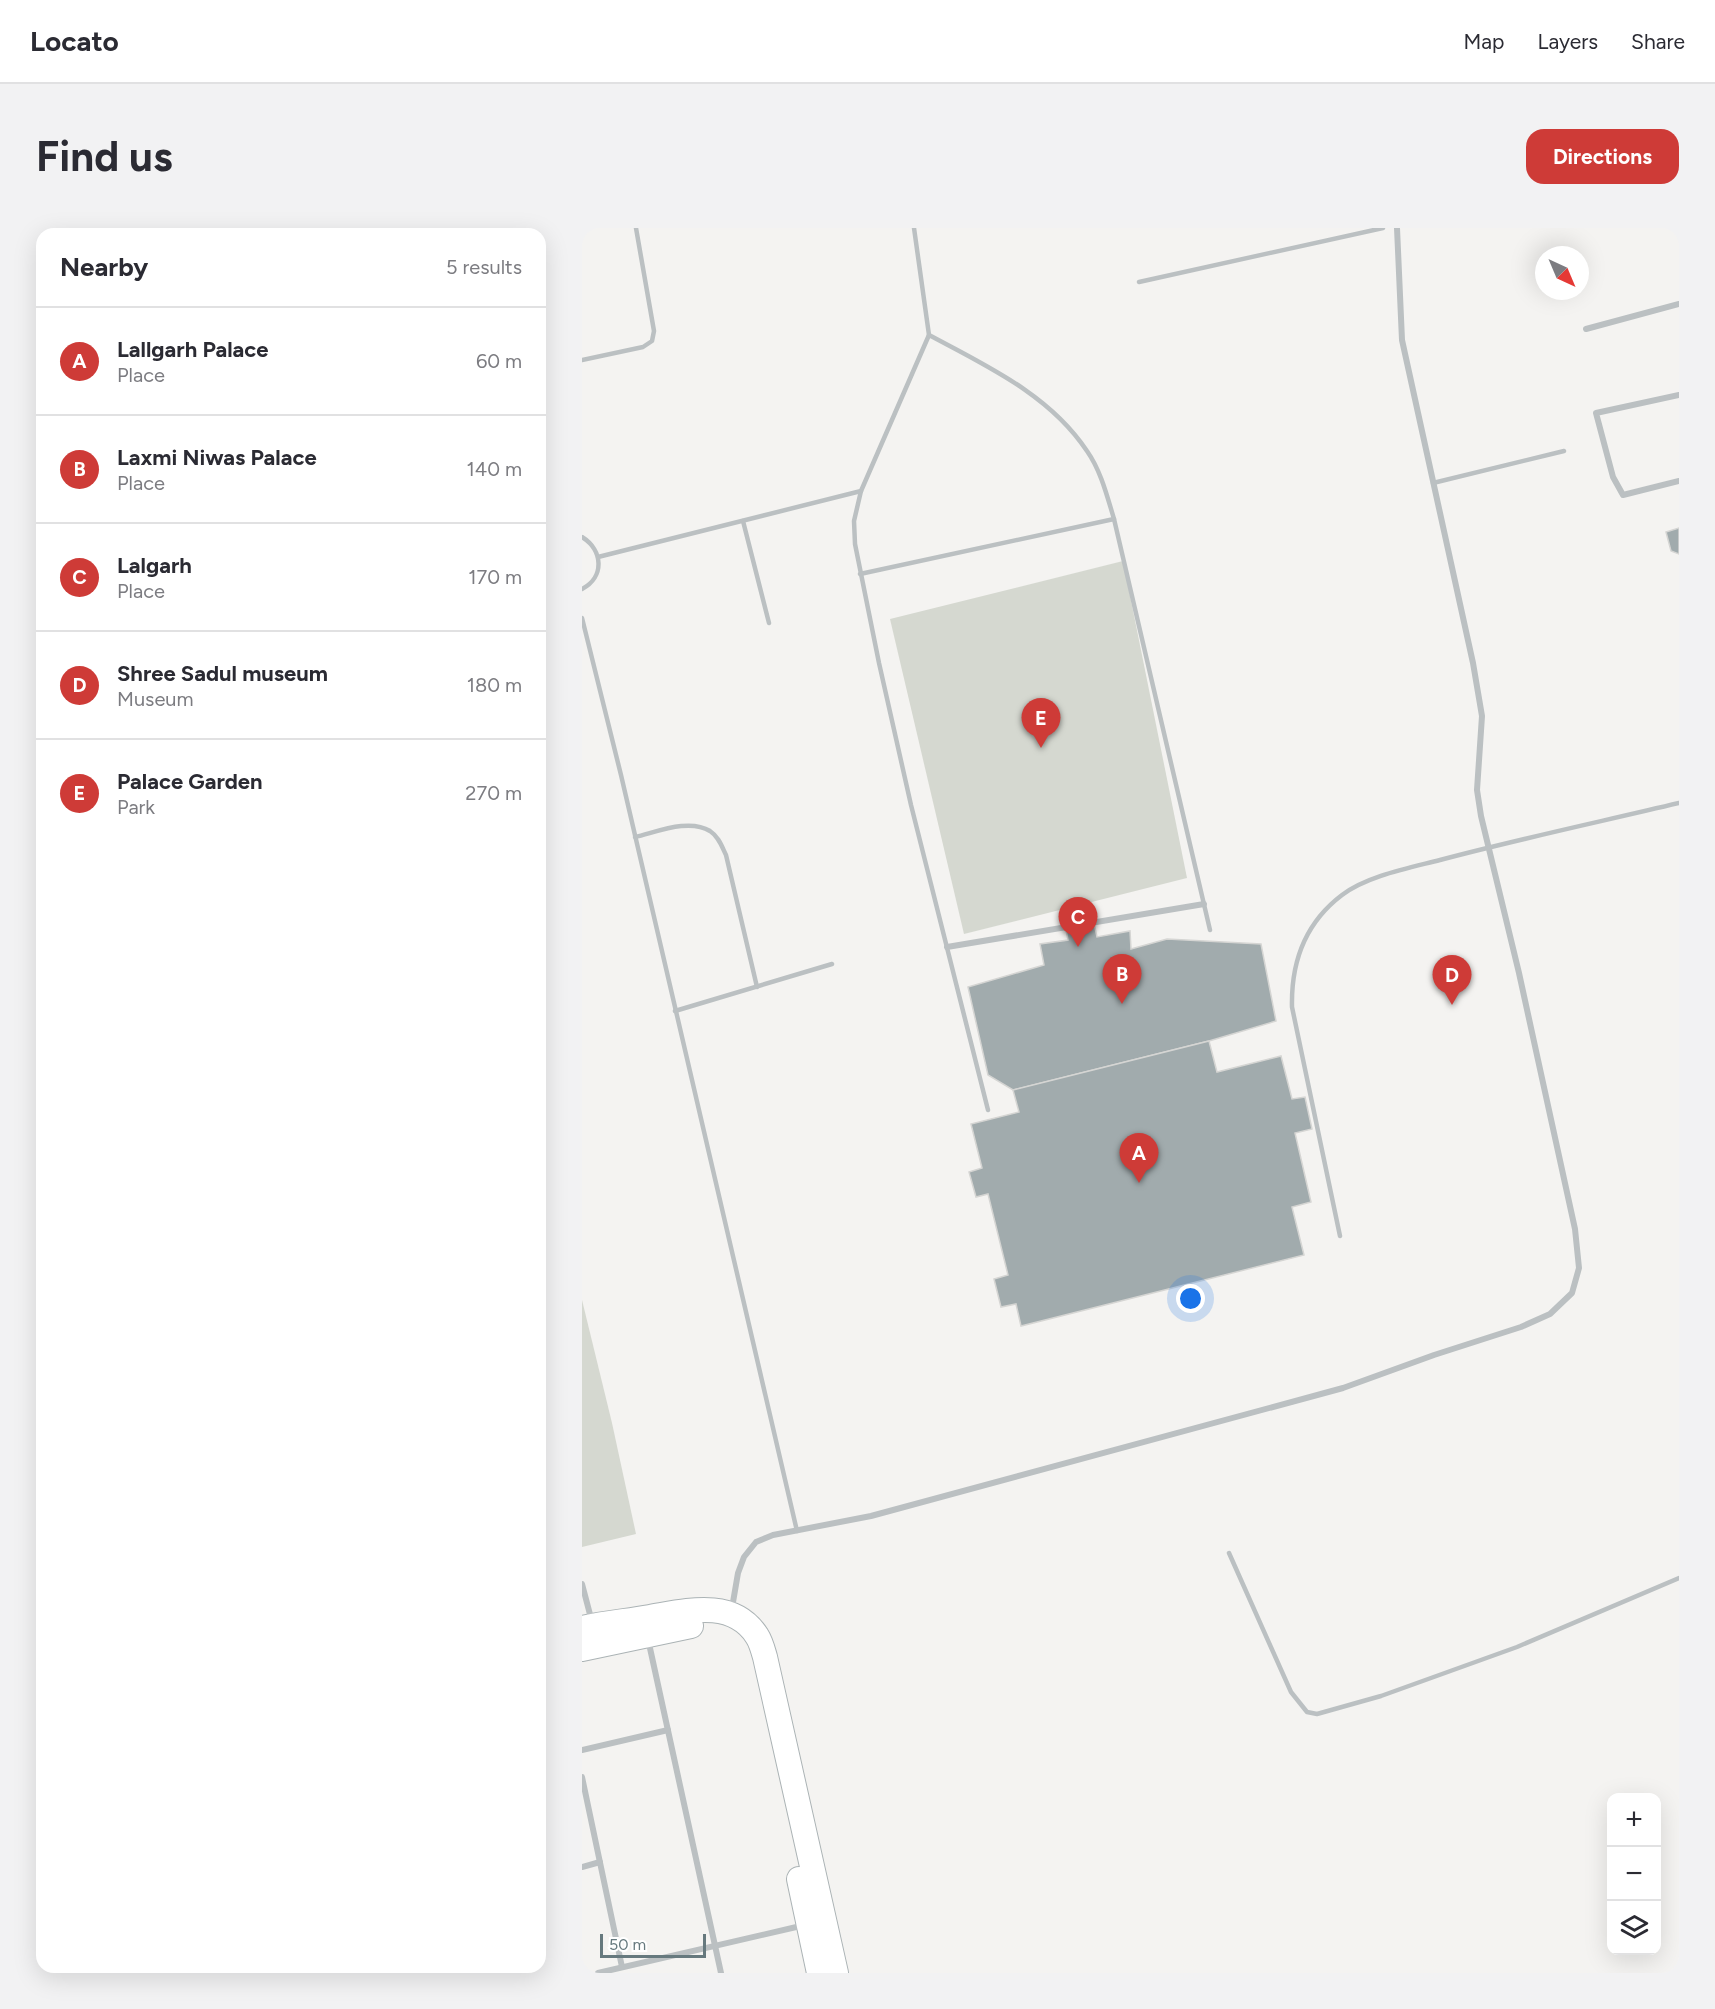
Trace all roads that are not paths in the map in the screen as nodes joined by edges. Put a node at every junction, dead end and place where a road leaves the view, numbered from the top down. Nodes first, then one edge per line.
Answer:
1 (636, 228) edge
2 (914, 228) edge
3 (1383, 228) edge
4 (1397, 228) edge
5 (1139, 282) dead end
6 (1679, 304) edge
7 (1586, 329) dead end
8 (929, 335) junction
9 (582, 360) edge
10 (1679, 395) edge
11 (1564, 451) dead end
12 (1679, 481) edge
13 (1433, 483) junction
14 (861, 491) junction
15 (1114, 519) junction
16 (742, 521) junction
17 (582, 537) edge
18 (598, 557) junction
19 (860, 574) junction
20 (582, 589) edge
21 (582, 618) edge
22 (769, 623) dead end
23 (1679, 803) edge
24 (635, 837) junction
25 (1489, 847) junction
26 (1204, 904) junction
27 (1210, 930) dead end
28 (947, 947) junction
29 (832, 964) dead end
30 (757, 987) junction
31 (675, 1011) junction
32 (988, 1110) dead end
33 (1340, 1236) dead end
34 (797, 1531) junction
35 (1229, 1552) dead end
36 (1679, 1578) edge
37 (582, 1584) edge
38 (731, 1614) junction
39 (646, 1626) junction
40 (587, 1627) edge
41 (582, 1649) edge
42 (668, 1730) junction
43 (582, 1750) edge
44 (582, 1777) edge
45 (600, 1862) junction
46 (582, 1867) edge
47 (817, 1922) junction
48 (716, 1946) junction
49 (622, 1968) junction
50 (598, 1973) edge
51 (721, 1973) edge
52 (819, 1973) edge
53 (836, 1973) edge

1 - 9 lane
2 - 8 lane
3 - 5 lane
4 - 13 street
6 - 7 street
8 - 14 lane
8 - 15 lane
10 - 12 street
11 - 13 lane
13 - 25 street
14 - 16 lane
14 - 19 lane
15 - 19 lane
15 - 26 lane
16 - 18 lane
16 - 22 lane
17 - 18 lane
18 - 20 lane
19 - 28 lane
21 - 24 lane
23 - 25 lane
24 - 30 lane
24 - 31 lane
25 - 33 lane
25 - 34 street
26 - 27 lane
26 - 28 street
28 - 32 lane
29 - 30 lane
30 - 31 lane
31 - 34 lane
34 - 38 street
35 - 36 lane
37 - 40 street
38 - 39 street
38 - 47 street
39 - 40 street
39 - 41 street
39 - 42 street
39 - 47 street
42 - 43 street
42 - 48 street
44 - 45 street
45 - 46 street
45 - 49 street
47 - 48 street
47 - 52 street
47 - 53 street
48 - 49 street
48 - 51 street
49 - 50 street

